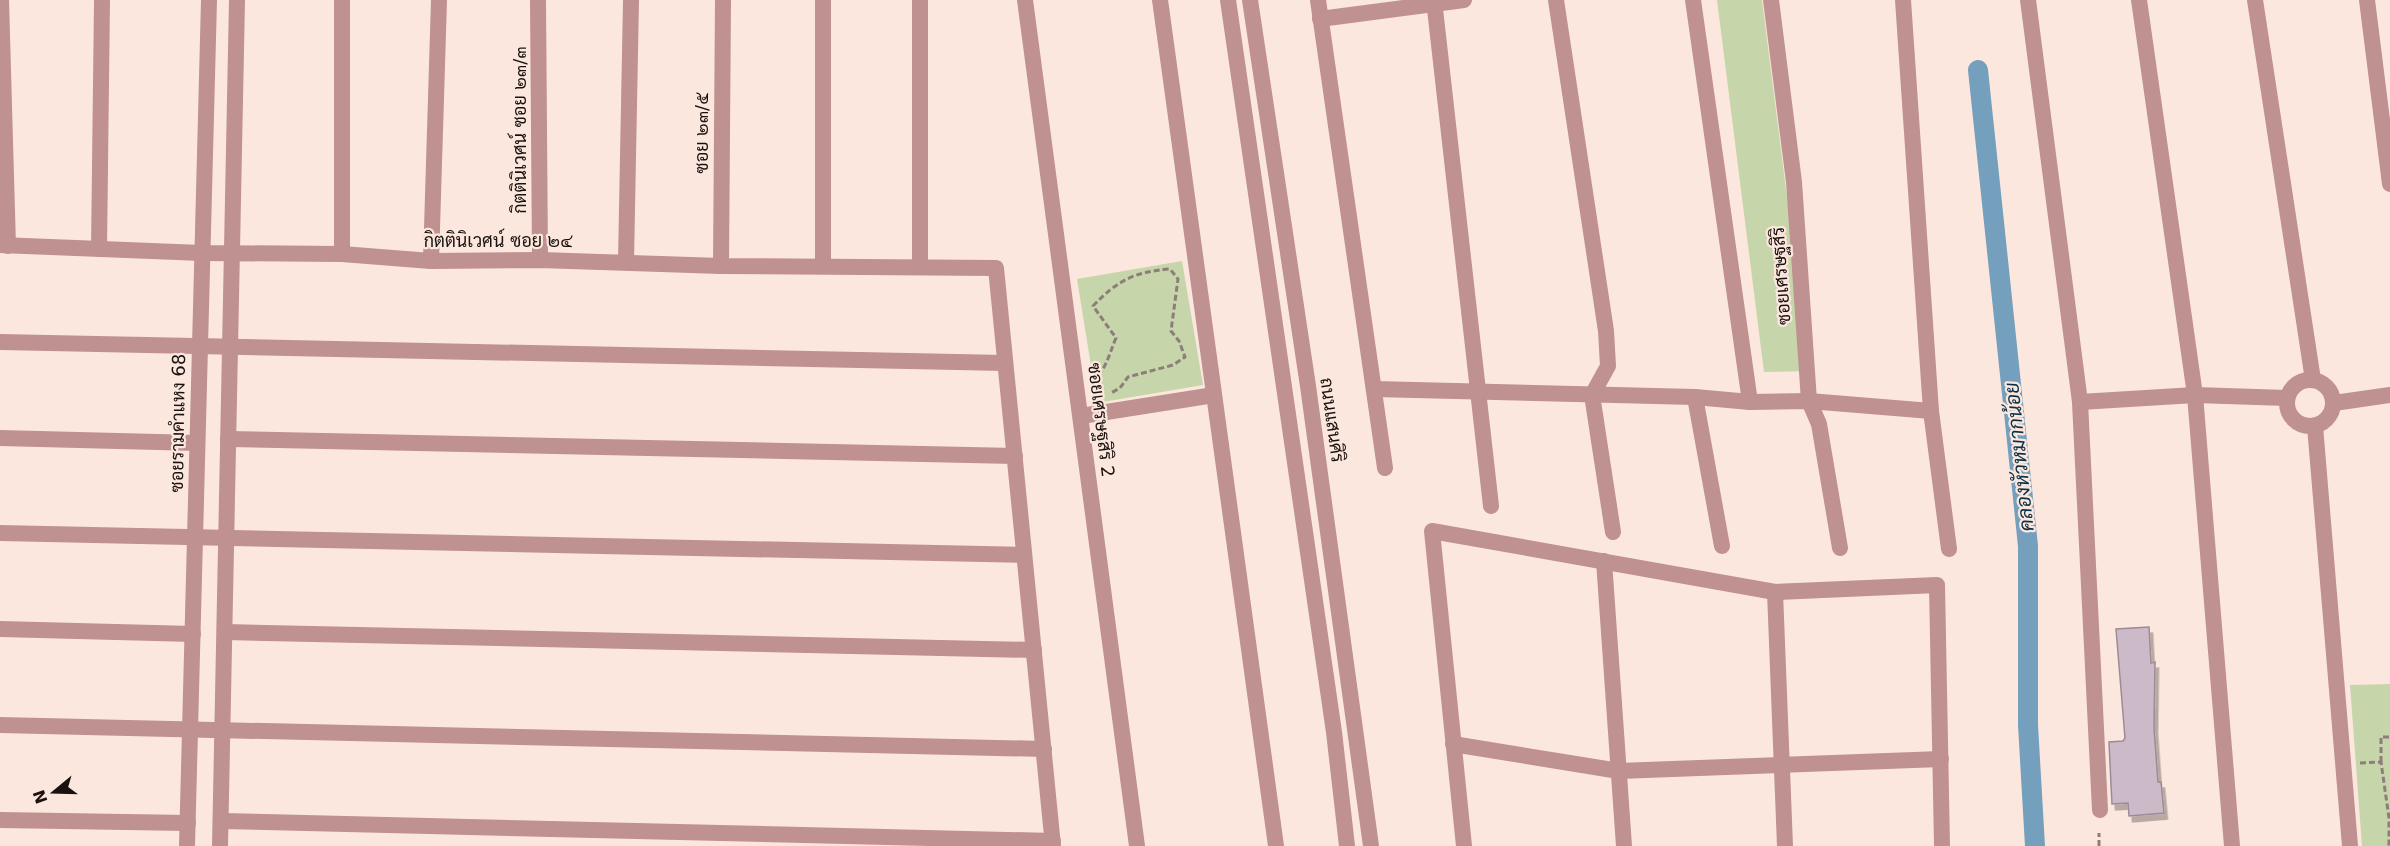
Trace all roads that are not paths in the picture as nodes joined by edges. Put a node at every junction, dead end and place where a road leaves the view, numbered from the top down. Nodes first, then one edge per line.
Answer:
1 (1, 0) edge
2 (102, 0) edge
3 (209, 0) edge
4 (237, 0) edge
5 (342, 0) edge
6 (440, 0) edge
7 (538, 0) edge
8 (631, 0) edge
9 (723, 0) edge
10 (823, 0) edge
11 (920, 0) edge
12 (1025, 0) edge
13 (1160, 0) edge
14 (1228, 0) edge
15 (1250, 0) edge
16 (1318, 0) edge
17 (1464, 0) edge
18 (1556, 0) edge
19 (1694, 0) edge
20 (1771, 0) edge
21 (1903, 0) edge
22 (2028, 0) edge
23 (2139, 0) edge
24 (2255, 0) edge
25 (2367, 0) edge
26 (1434, 2) edge
27 (1320, 19) junction
28 (2390, 184) edge
29 (4, 245) edge
30 (99, 249) junction
31 (202, 253) junction
32 (232, 253) junction
33 (342, 254) junction
34 (540, 260) junction
35 (431, 261) junction
36 (626, 262) junction
37 (823, 265) junction
38 (721, 266) junction
39 (920, 267) junction
40 (1298, 323) junction
41 (1275, 327) junction
42 (0, 342) edge
43 (230, 345) junction
44 (200, 346) junction
45 (1005, 363) junction
46 (2313, 380) junction
47 (1374, 389) junction
48 (1479, 393) junction
49 (2390, 394) edge
50 (1214, 395) junction
51 (1592, 395) junction
52 (2195, 395) junction
53 (1695, 397) junction
54 (2287, 398) junction
55 (1809, 400) junction
56 (1750, 402) junction
57 (2080, 402) junction
58 (2334, 403) junction
59 (1931, 411) junction
60 (1081, 416) junction
61 (2316, 426) junction
62 (0, 438) edge
63 (228, 439) junction
64 (197, 443) junction
65 (1015, 456) junction
66 (1385, 468) dead end
67 (1491, 506) dead end
68 (1613, 532) dead end
69 (0, 534) edge
70 (226, 538) junction
71 (195, 539) junction
72 (1722, 546) dead end
73 (1840, 548) dead end
74 (1949, 549) dead end
75 (1024, 555) junction
76 (1604, 561) junction
77 (1775, 592) junction
78 (0, 628) edge
79 (225, 632) junction
80 (192, 634) junction
81 (1034, 650) junction
82 (1349, 676) junction
83 (1326, 678) junction
84 (0, 725) edge
85 (190, 730) junction
86 (223, 732) junction
87 (1453, 744) junction
88 (1044, 749) junction
89 (1941, 759) junction
90 (1781, 763) junction
91 (1619, 771) junction
92 (2100, 810) dead end
93 (0, 820) edge
94 (221, 821) junction
95 (188, 823) junction
96 (1053, 843) edge
97 (187, 846) edge
98 (220, 846) edge
99 (1137, 846) edge
100 (1276, 846) edge
101 (1347, 846) edge
102 (1371, 846) edge
103 (1464, 846) edge
104 (1624, 846) edge
105 (1785, 846) edge
106 (1942, 846) edge
107 (2232, 846) edge
108 (2350, 846) edge

1 - 29 street
2 - 30 street
3 - 31 street, ซอยรามคำแหง 68
4 - 32 street
5 - 33 street
6 - 35 street
7 - 34 street, กิตตินิเวศน์ ซอย ๒๓/๓
8 - 36 street
9 - 38 street, ซอย ๒๓/๕
10 - 37 street
11 - 39 street
12 - 60 street, ซอยเศรษฐสิริ 2
13 - 50 street
14 - 41 street
15 - 40 street, ถนนแสนศิริ
16 - 27 street
17 - 26 street
18 - 51 street
19 - 56 street
20 - 55 street, ซอยเศรษฐสิริ
21 - 59 street
22 - 57 street
23 - 52 street
24 - 46 street
25 - 28 street
26 - 27 street
26 - 48 street
27 - 47 street
29 - 30 street, กิตตินิเวศน์ ซอย ๒๔
30 - 31 street, กิตตินิเวศน์ ซอย ๒๔
31 - 32 street, กิตตินิเวศน์ ซอย ๒๔
31 - 44 street, ซอยรามคำแหง 68
32 - 33 street, กิตตินิเวศน์ ซอย ๒๔
32 - 43 street
33 - 35 street, กิตตินิเวศน์ ซอย ๒๔
34 - 35 street, กิตตินิเวศน์ ซอย ๒๔
34 - 36 street, กิตตินิเวศน์ ซอย ๒๔
36 - 38 street, กิตตินิเวศน์ ซอย ๒๔
37 - 38 street, กิตตินิเวศน์ ซอย ๒๔
37 - 39 street, กิตตินิเวศน์ ซอย ๒๔
39 - 45 street, กิตตินิเวศน์ ซอย ๒๔
40 - 41 street
40 - 82 street, ถนนแสนศิริ
41 - 83 street
42 - 44 street
43 - 44 street
43 - 45 street
43 - 63 street
44 - 64 street, ซอยรามคำแหง 68
45 - 65 street
46 - 54 street
46 - 58 street
47 - 48 street
47 - 66 street
48 - 51 street
48 - 67 street
49 - 58 street
50 - 60 street
50 - 100 street
51 - 53 street
51 - 68 street
52 - 54 street
52 - 57 street
52 - 107 street
53 - 56 street
53 - 72 street
54 - 61 street
55 - 56 street
55 - 59 street
55 - 73 street, ซอยเศรษฐสิริ
57 - 92 street
58 - 61 street
59 - 74 street
60 - 99 street, ซอยเศรษฐสิริ 2
61 - 108 street
62 - 64 street
63 - 65 street
63 - 70 street
64 - 71 street, ซอยรามคำแหง 68
65 - 75 street
69 - 71 street
70 - 71 street
70 - 75 street
70 - 79 street
71 - 80 street, ซอยรามคำแหง 68
75 - 81 street
76 - 77 street
76 - 87 street
76 - 91 street
77 - 89 street
77 - 90 street
78 - 80 street
79 - 81 street
79 - 86 street
80 - 85 street, ซอยรามคำแหง 68
81 - 88 street
82 - 83 street
82 - 102 street, ถนนแสนศิริ
83 - 101 street
84 - 85 street
85 - 86 street
85 - 95 street, ซอยรามคำแหง 68
86 - 88 street
86 - 94 street
87 - 91 street
87 - 103 street
88 - 96 street
89 - 90 street
89 - 106 street
90 - 91 street
90 - 105 street
91 - 104 street
93 - 95 street
94 - 96 street
94 - 98 street
95 - 97 street, ซอยรามคำแหง 68

